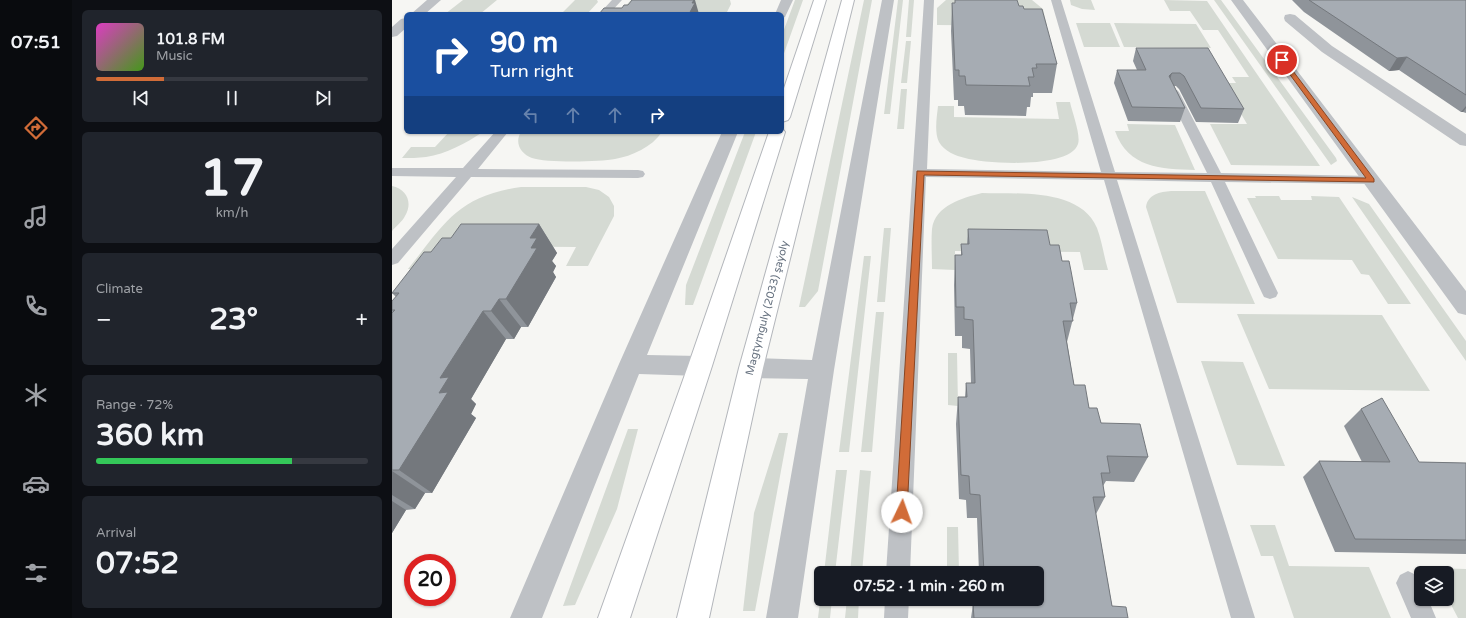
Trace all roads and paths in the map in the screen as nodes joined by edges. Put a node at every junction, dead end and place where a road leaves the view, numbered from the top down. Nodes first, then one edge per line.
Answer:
1 (435, 0) edge
2 (617, 0) edge
3 (787, 0) edge
4 (820, 0) edge
5 (848, 0) edge
6 (888, 0) edge
7 (929, 0) edge
8 (1056, 0) edge
9 (1237, 0) edge
10 (420, 12) edge
11 (606, 12) edge
12 (782, 12) edge
13 (1290, 18) dead end
14 (404, 24) edge
15 (392, 33) edge
16 (1172, 90) edge
17 (784, 111) edge
18 (500, 134) edge
19 (729, 134) edge
20 (776, 134) edge
21 (1466, 140) edge
22 (392, 172) edge
23 (467, 172) junction
24 (920, 173) junction
25 (638, 174) dead end
26 (1109, 176) junction
27 (1216, 177) junction
28 (1371, 180) junction
29 (392, 259) edge
30 (1270, 294) dead end
31 (1466, 307) edge
32 (631, 364) junction
33 (700, 366) junction
34 (751, 368) junction
35 (822, 370) junction
36 (898, 566) edge
37 (1408, 583) dead end
38 (897, 606) edge
39 (526, 618) edge
40 (614, 618) edge
41 (693, 618) edge
42 (782, 618) edge
43 (896, 618) edge
44 (1243, 618) edge
45 (1424, 618) edge

1 - 10 street
2 - 11 lane
3 - 12 street
4 - 17 main road
5 - 34 main road, Magtymguly (2033) şaýoly
6 - 35 street
7 - 24 lane
8 - 26 lane
9 - 28 street
13 - 21 street
14 - 15 street
16 - 27 lane
18 - 23 lane
19 - 32 street
20 - 33 main road
22 - 23 lane
23 - 25 lane
23 - 29 lane
24 - 26 lane
24 - 36 lane
26 - 27 lane
26 - 44 lane
27 - 28 lane
27 - 30 lane
28 - 31 street
32 - 33 street
32 - 39 street
33 - 40 main road
34 - 35 street
34 - 41 main road, Magtymguly (2033) şaýoly
35 - 42 street
37 - 45 lane
38 - 43 lane

